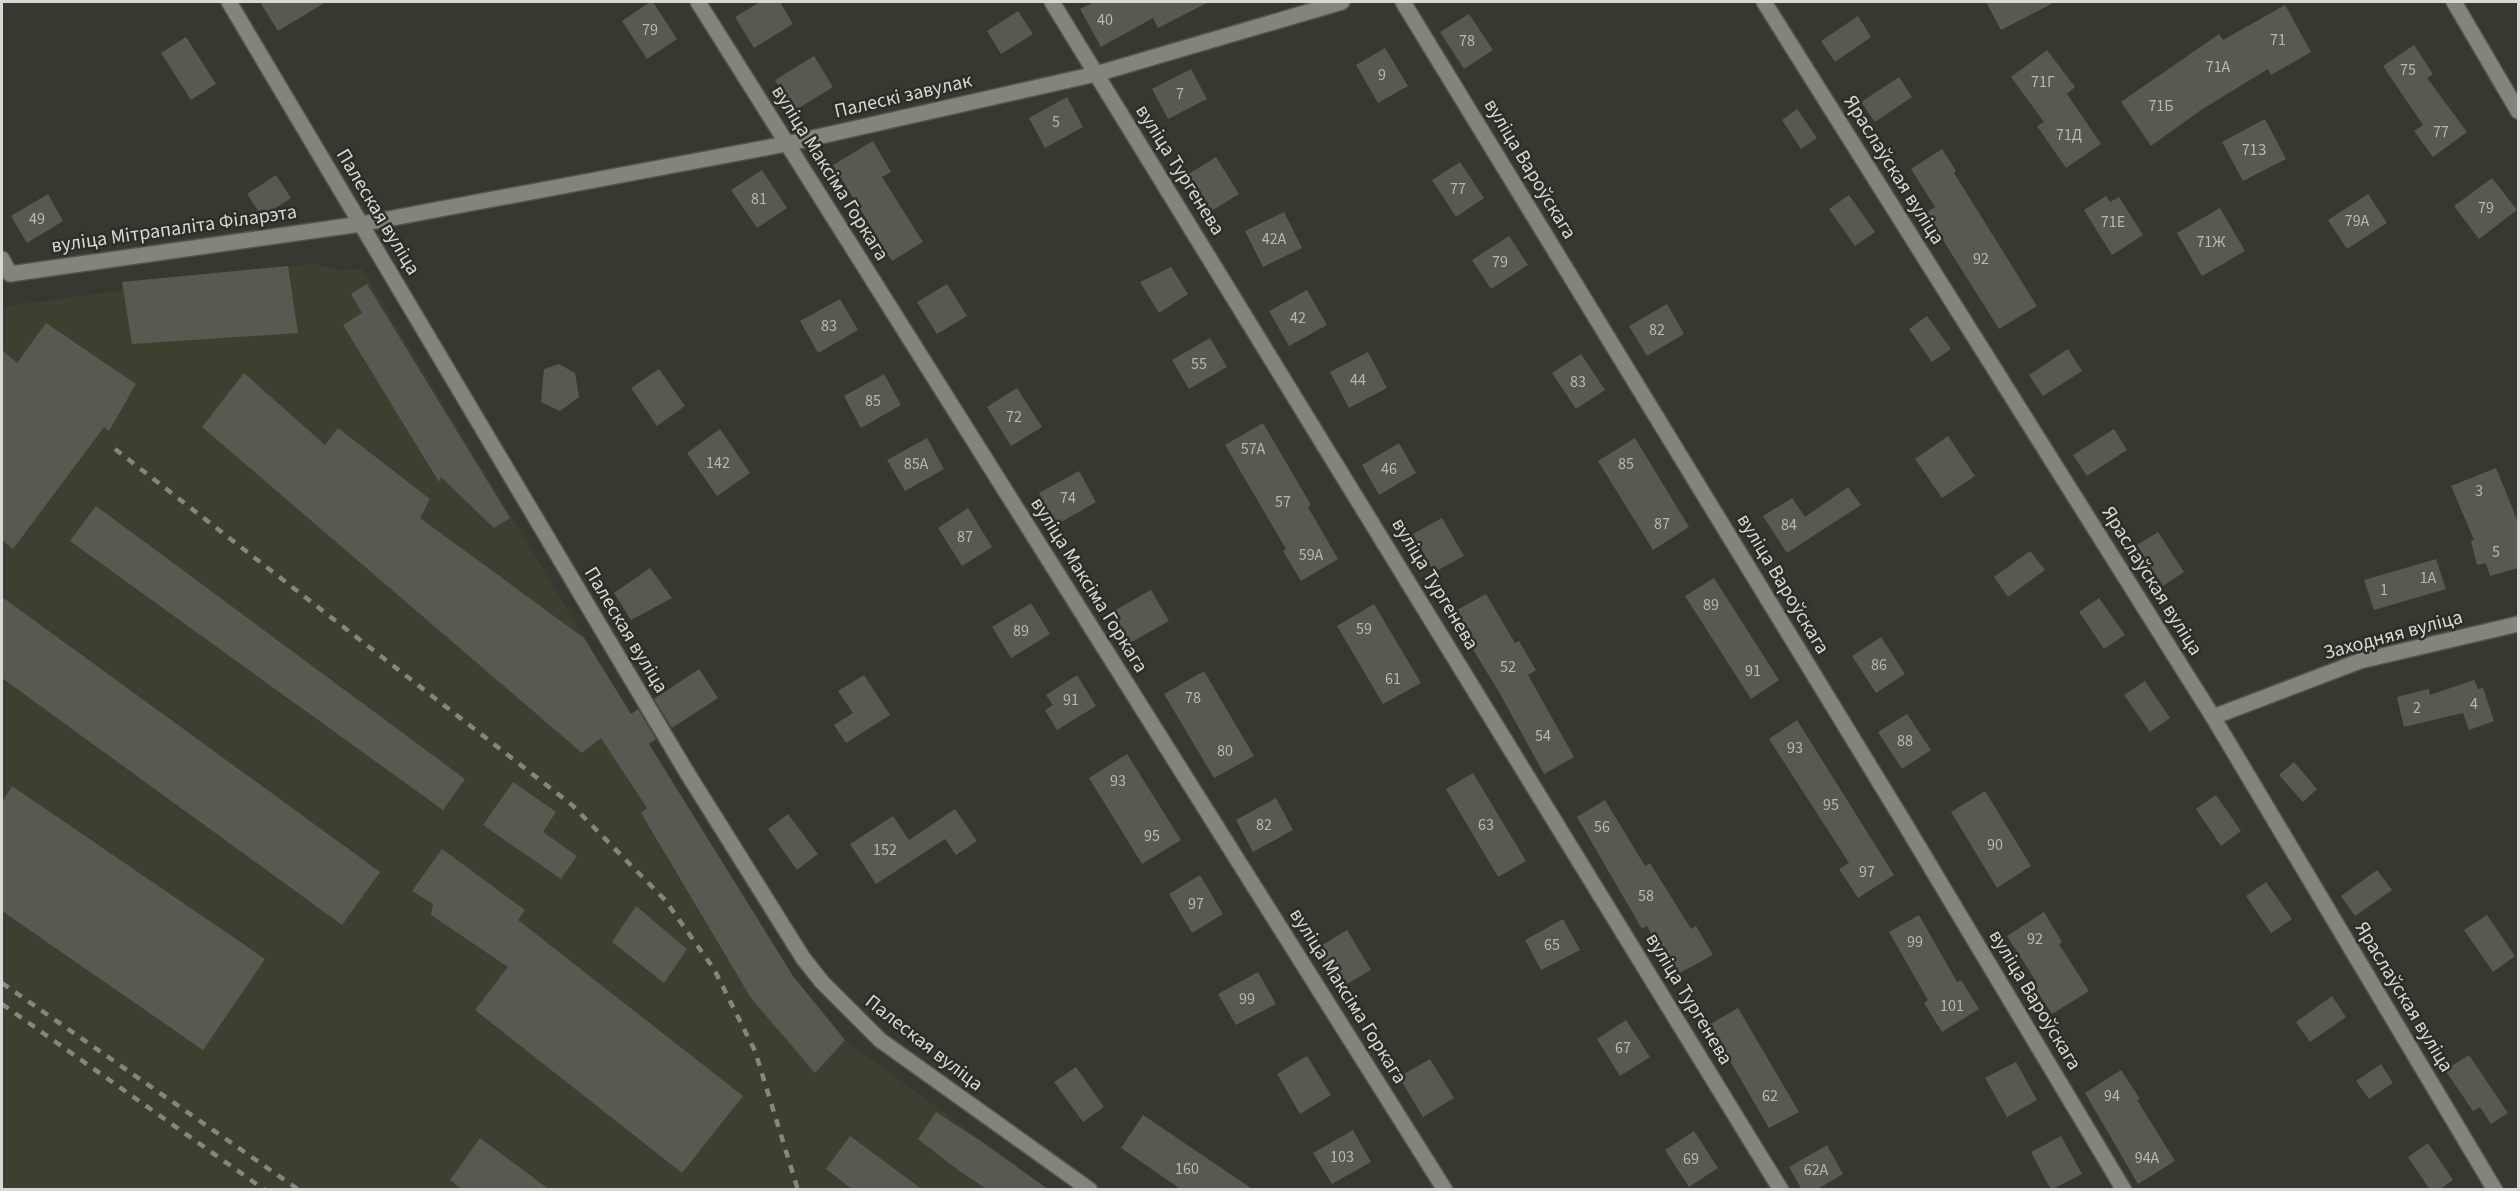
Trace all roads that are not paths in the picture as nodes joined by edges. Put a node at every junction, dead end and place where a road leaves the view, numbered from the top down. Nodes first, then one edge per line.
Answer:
1 (229, 2) edge
2 (698, 2) edge
3 (1052, 2) edge
4 (1342, 2) edge
5 (1403, 2) edge
6 (1764, 2) edge
7 (2454, 2) edge
8 (1096, 74) junction
9 (2518, 111) edge
10 (786, 144) junction
11 (361, 224) junction
12 (2, 259) edge
13 (2518, 624) edge
14 (2213, 717) junction
15 (1090, 1190) edge
16 (1445, 1190) edge
17 (1781, 1190) edge
18 (2124, 1190) edge
19 (2495, 1190) edge

1 - 11 street, Палеская вуліца
2 - 10 street, вуліца Максіма Горкага
3 - 8 street, вуліца Тургенева
4 - 8 street, Палескі завулак
5 - 18 street, вуліца Вароўскага
6 - 14 street, Яраслаўская вуліца
7 - 9 street
8 - 10 street, Палескі завулак
8 - 17 street, вуліца Тургенева
10 - 11 street, Палескі завулак
10 - 16 street, вуліца Максіма Горкага
11 - 12 street, вуліца Мітрапаліта Філарэта
11 - 15 street, Палеская вуліца
13 - 14 street, Заходняя вуліца
14 - 19 street, Яраслаўская вуліца

